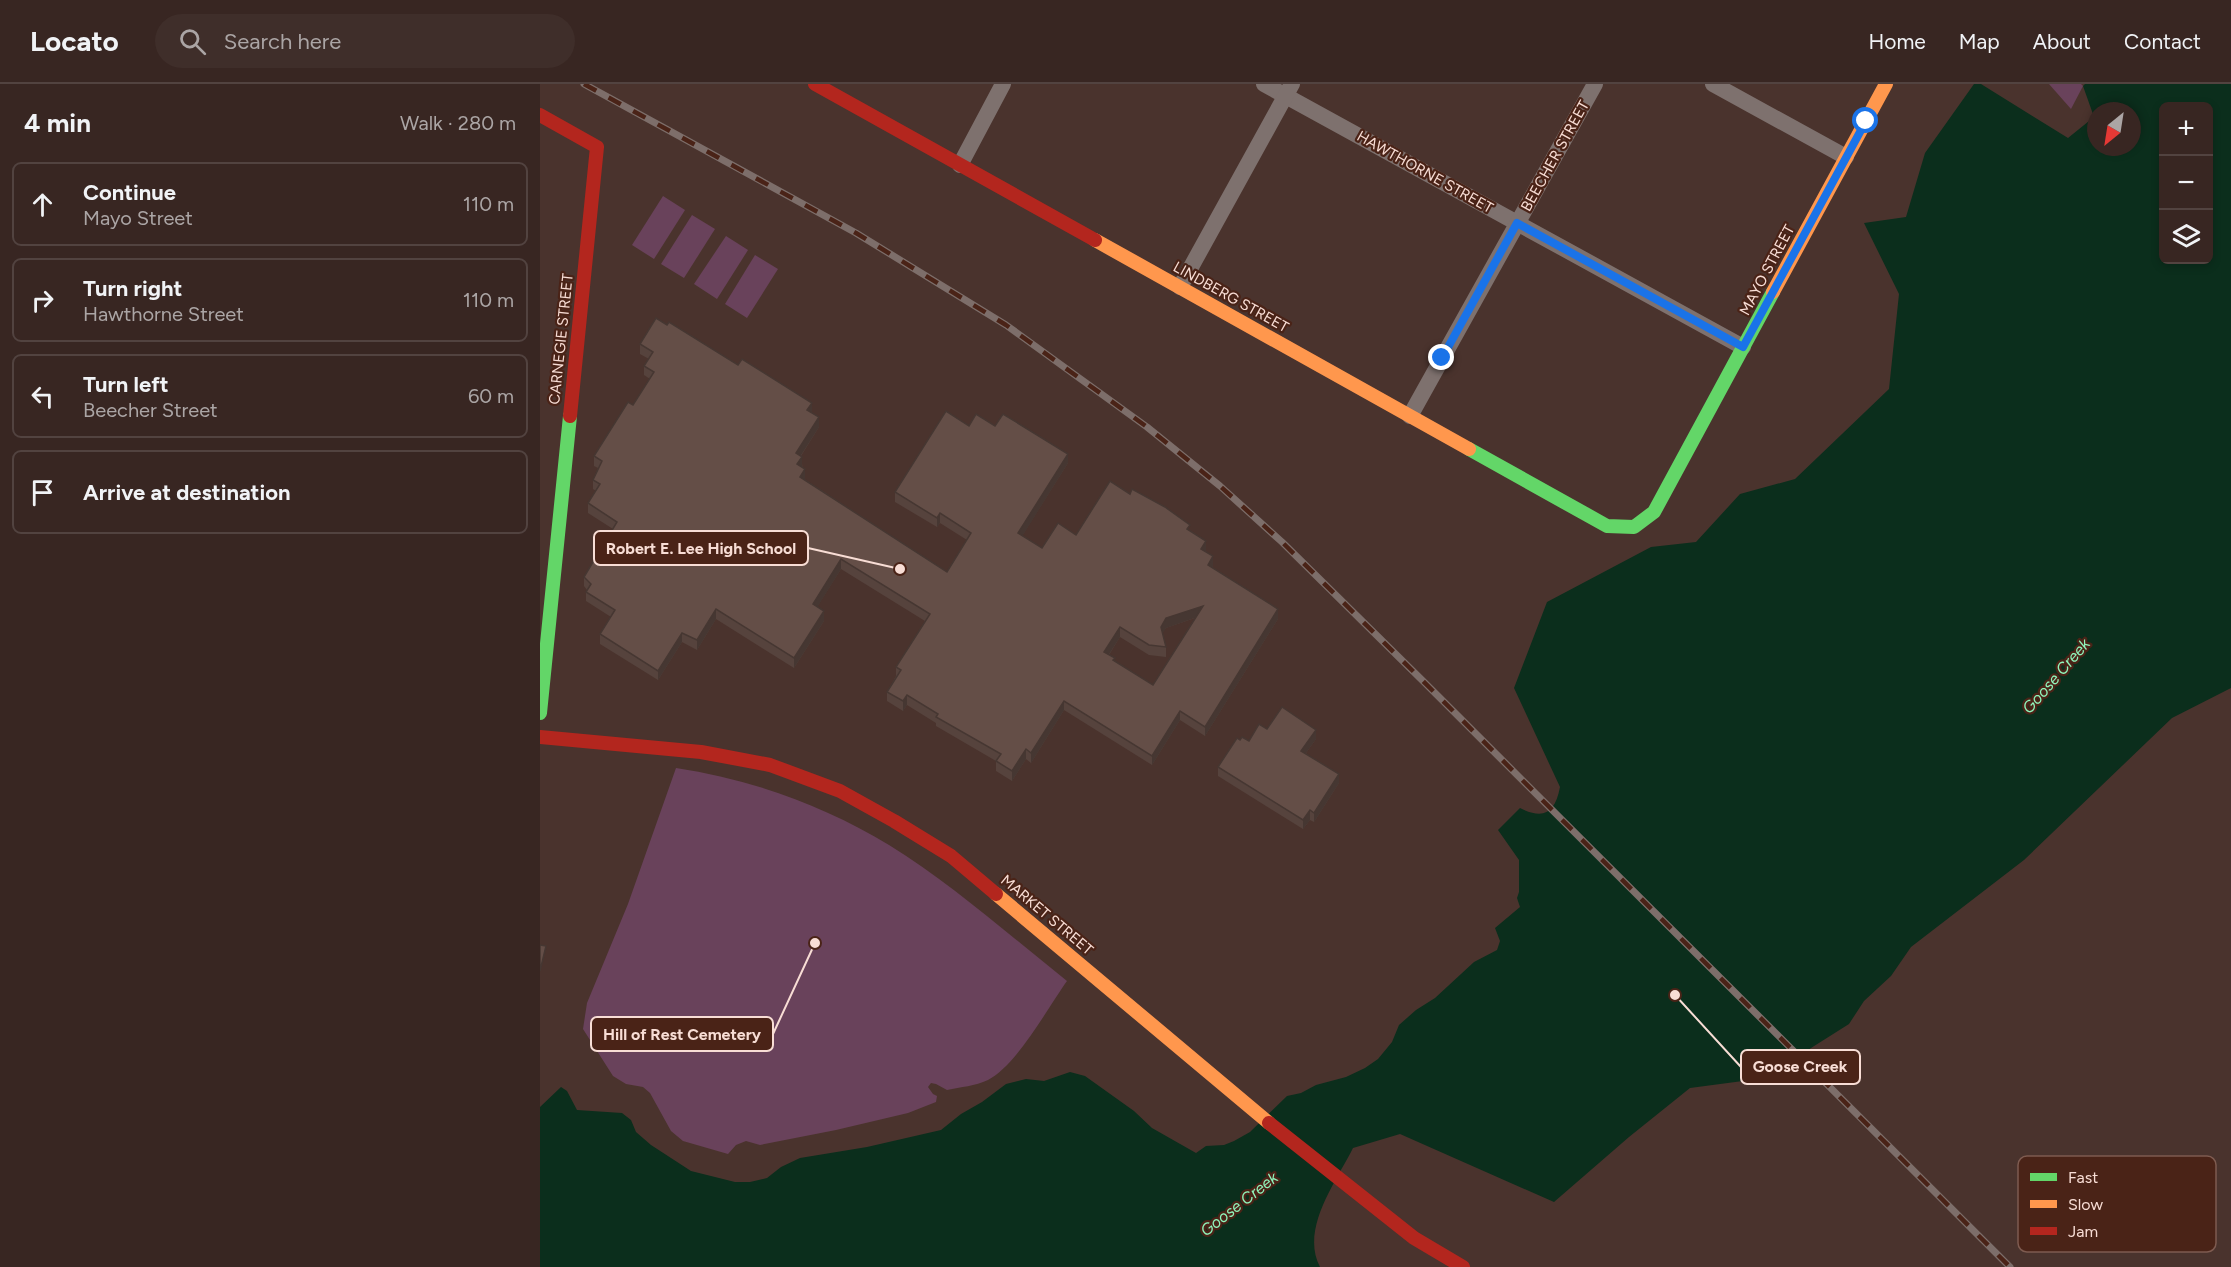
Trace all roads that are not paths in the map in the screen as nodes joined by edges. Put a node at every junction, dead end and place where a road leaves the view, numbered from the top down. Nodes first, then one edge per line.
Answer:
1 (815, 84) edge
2 (1003, 84) edge
3 (1264, 84) edge
4 (1594, 84) edge
5 (1713, 84) edge
6 (1886, 84) edge
7 (1289, 90) edge
8 (540, 115) edge
9 (1846, 157) junction
10 (960, 165) junction
11 (1517, 223) junction
12 (1180, 287) junction
13 (1743, 347) junction
14 (1410, 416) junction
15 (1634, 527) joint
16 (540, 713) edge
17 (540, 737) edge
18 (1464, 1267) edge

1 - 10 street, LINDBERG STREET
2 - 10 street
3 - 7 street, HAWTHORNE STREET
4 - 11 street, BEECHER STREET
5 - 9 street
6 - 9 street, MAYO STREET
7 - 11 street, HAWTHORNE STREET
7 - 12 street
8 - 16 street, CARNEGIE STREET
9 - 13 street, MAYO STREET
10 - 12 street, LINDBERG STREET
11 - 13 street, HAWTHORNE STREET
11 - 14 street, BEECHER STREET
12 - 14 street, LINDBERG STREET
13 - 15 street, MAYO STREET
14 - 15 street, LINDBERG STREET
17 - 18 street, MARKET STREET

